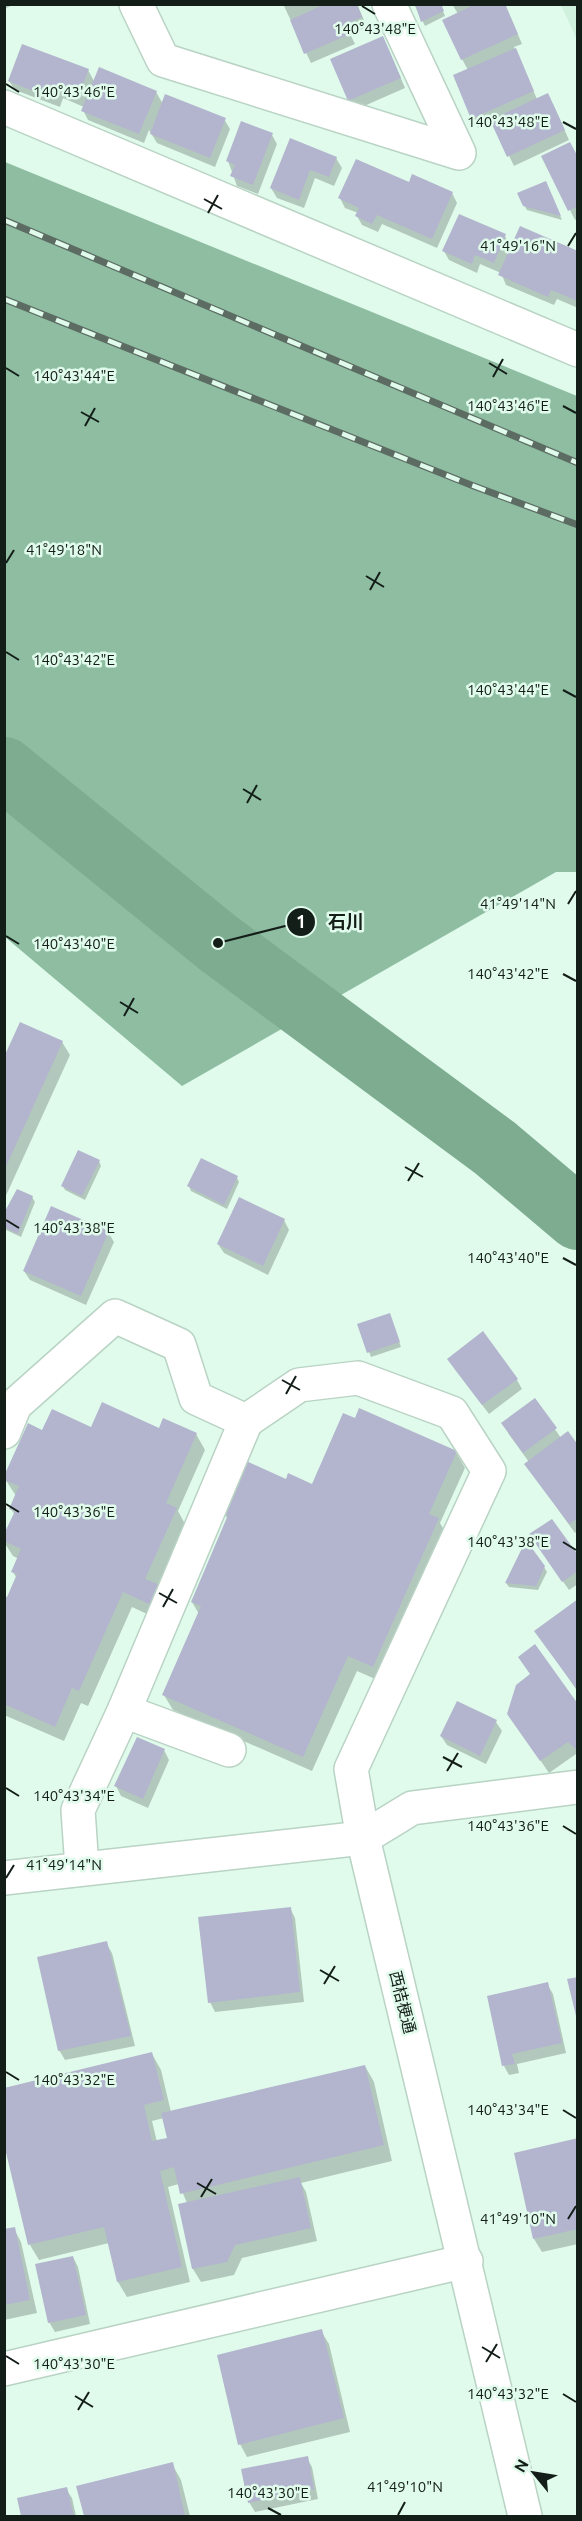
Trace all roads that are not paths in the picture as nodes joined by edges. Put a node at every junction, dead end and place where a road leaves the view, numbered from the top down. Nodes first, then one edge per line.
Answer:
1 (136, 4) edge
2 (389, 4) edge
3 (4, 107) edge
4 (578, 350) edge
5 (246, 1421) junction
6 (4, 1432) edge
7 (124, 1711) junction
8 (229, 1750) dead end
9 (578, 1787) edge
10 (363, 1838) junction
11 (82, 1868) junction
12 (4, 1878) edge
13 (466, 2262) junction
14 (4, 2369) edge
15 (525, 2517) edge

1 - 2 street
3 - 4 street
5 - 6 street
5 - 7 street
5 - 10 street, 西桔梗通
7 - 8 street
7 - 11 street
9 - 10 street
10 - 11 street
10 - 13 street, 西桔梗通
11 - 12 street
13 - 14 street
13 - 15 street, 西桔梗通

